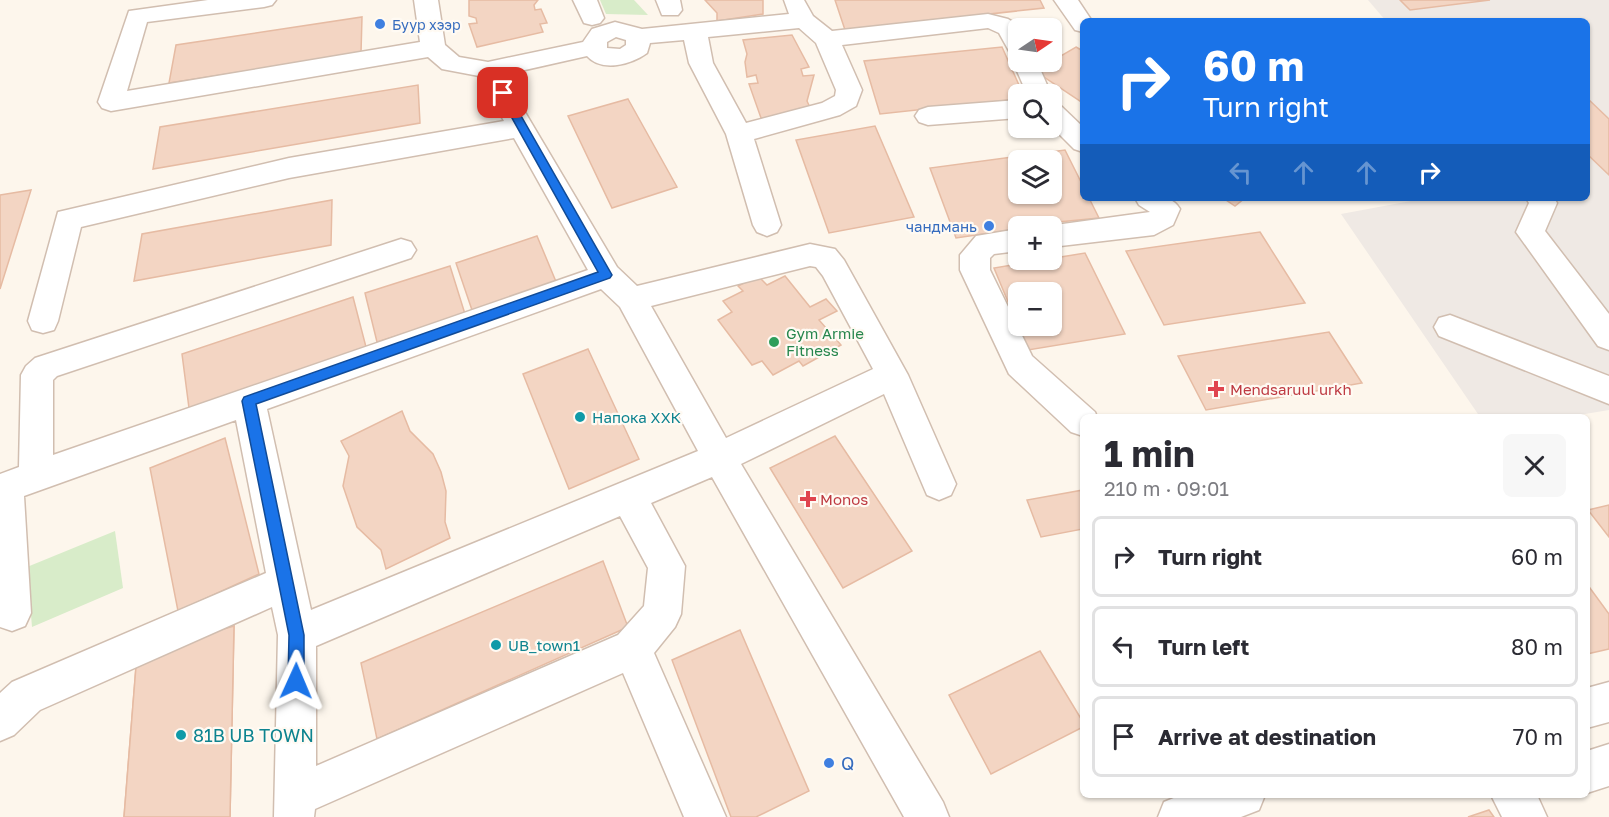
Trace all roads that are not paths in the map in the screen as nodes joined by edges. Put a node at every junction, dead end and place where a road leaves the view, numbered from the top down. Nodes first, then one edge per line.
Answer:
1 (264, 0) edge
2 (426, 0) edge
3 (1066, 0) edge
4 (799, 10) edge
5 (1080, 21) edge
6 (590, 22) edge
7 (1008, 27) edge
8 (694, 31) junction
9 (827, 39) junction
10 (433, 48) junction
11 (488, 70) junction
12 (1008, 110) edge
13 (928, 116) dead end
14 (1062, 122) edge
15 (523, 127) junction
16 (739, 134) junction
17 (1080, 140) edge
18 (1154, 201) edge
19 (1542, 201) edge
20 (767, 225) dead end
21 (1062, 235) edge
22 (1008, 241) edge
23 (401, 250) dead end
24 (606, 275) junction
25 (631, 299) junction
26 (43, 321) dead end
27 (1450, 327) dead end
28 (1609, 337) edge
29 (892, 375) junction
30 (1609, 390) edge
31 (249, 401) junction
32 (1080, 419) edge
33 (719, 458) junction
34 (36, 476) junction
35 (939, 484) dead end
36 (628, 496) junction
37 (286, 583) junction
38 (12, 613) dead end
39 (297, 635) junction
40 (632, 649) junction
41 (1609, 702) edge
42 (1590, 707) edge
43 (0, 721) edge
44 (1609, 765) edge
45 (1590, 771) edge
46 (1235, 798) edge
47 (1515, 798) edge
48 (294, 807) edge
49 (705, 817) edge
50 (928, 817) edge
51 (1179, 817) edge
52 (1526, 817) edge

1 - 10 street
2 - 10 street
3 - 5 street
4 - 8 street
4 - 9 street
6 - 8 street
6 - 11 street
7 - 9 street
8 - 16 street
9 - 16 street
10 - 11 street
11 - 15 street
12 - 13 street
14 - 17 street
15 - 24 street
15 - 26 street
16 - 20 street
18 - 21 street
19 - 28 street
22 - 32 street
23 - 34 street
24 - 25 street
24 - 31 street
25 - 29 street
25 - 33 street
27 - 30 street
29 - 33 street
29 - 35 street
31 - 34 street
31 - 37 street
33 - 36 street
33 - 50 street
34 - 38 street
36 - 39 street
36 - 40 street
37 - 39 street
37 - 43 street
39 - 48 street
40 - 48 street
40 - 49 street
41 - 42 street
44 - 45 street
46 - 51 street
47 - 52 street

